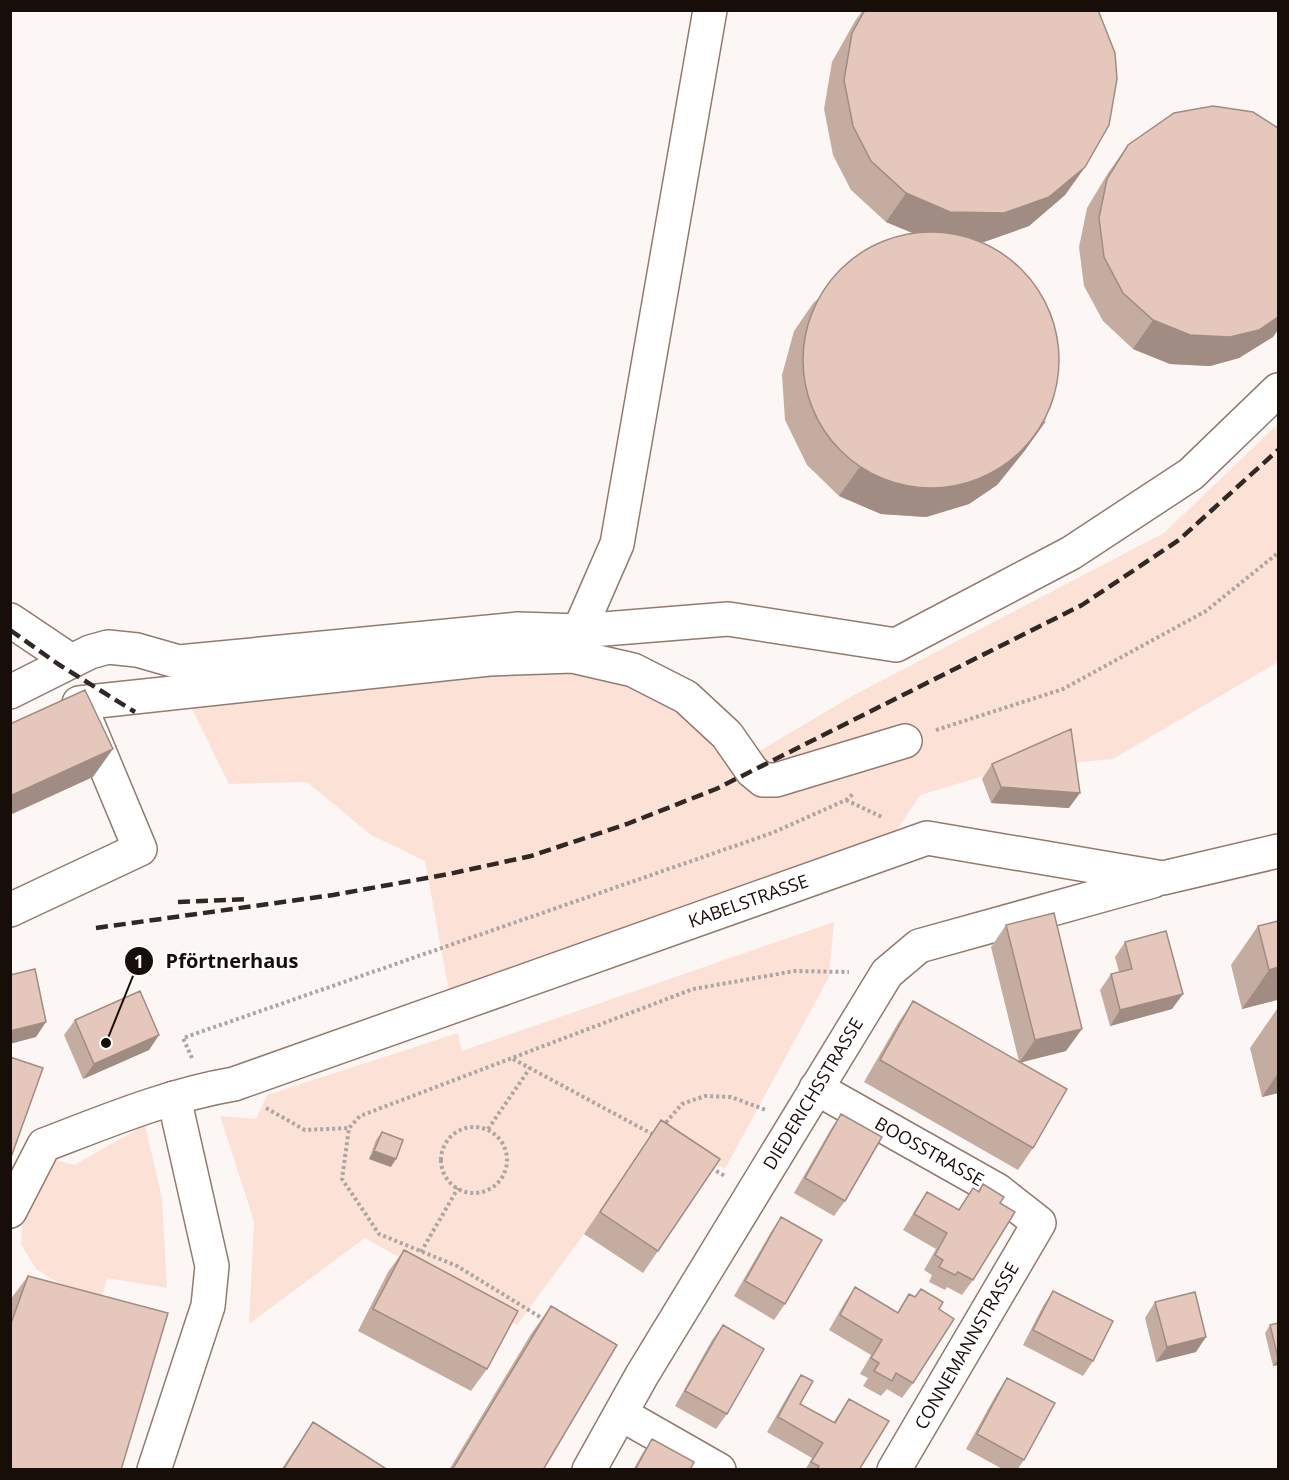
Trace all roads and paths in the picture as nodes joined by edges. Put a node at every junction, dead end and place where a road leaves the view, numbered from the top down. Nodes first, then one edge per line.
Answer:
1 (710, 10) edge
2 (1278, 390) edge
3 (1278, 553) edge
4 (10, 620) edge
5 (579, 631) junction
6 (71, 661) junction
7 (10, 692) edge
8 (905, 741) joint
9 (855, 792) dead end
10 (1278, 851) edge
11 (1163, 878) junction
12 (10, 910) edge
13 (887, 973) junction
14 (512, 1059) junction
15 (530, 1068) junction
16 (816, 1088) junction
17 (233, 1092) junction
18 (174, 1098) junction
19 (797, 1122) junction
20 (349, 1128) junction
21 (488, 1129) junction
22 (705, 1164) edge
23 (458, 1188) junction
24 (755, 1192) junction
25 (10, 1210) edge
26 (1040, 1223) joint
27 (421, 1252) junction
28 (551, 1323) edge
29 (621, 1414) junction
30 (154, 1470) edge
31 (589, 1470) edge
32 (719, 1470) edge
33 (894, 1470) edge

1 - 5 street
2 - 5 street
3 - 8 path
4 - 6 street
5 - 6 street
6 - 7 street
8 - 12 street
9 - 17 path
10 - 11 street, KABELSTRASSE
11 - 13 street, DIEDERICHSSTRASSE
11 - 17 street, KABELSTRASSE
13 - 14 path
13 - 16 street, DIEDERICHSSTRASSE
14 - 15 path
14 - 20 path
15 - 19 path
15 - 21 path
16 - 19 street, DIEDERICHSSTRASSE
16 - 26 street, BOOSSTRASSE
17 - 18 street, KABELSTRASSE
17 - 20 path
18 - 25 street, KABELSTRASSE
18 - 30 street
19 - 24 street, DIEDERICHSSTRASSE
20 - 27 path
21 - 23 path
21 - 23 path
22 - 24 path
23 - 27 path
24 - 29 street, DIEDERICHSSTRASSE
26 - 33 street, CONNEMANNSTRASSE
27 - 28 path
29 - 31 street, DIEDERICHSSTRASSE
29 - 32 street

